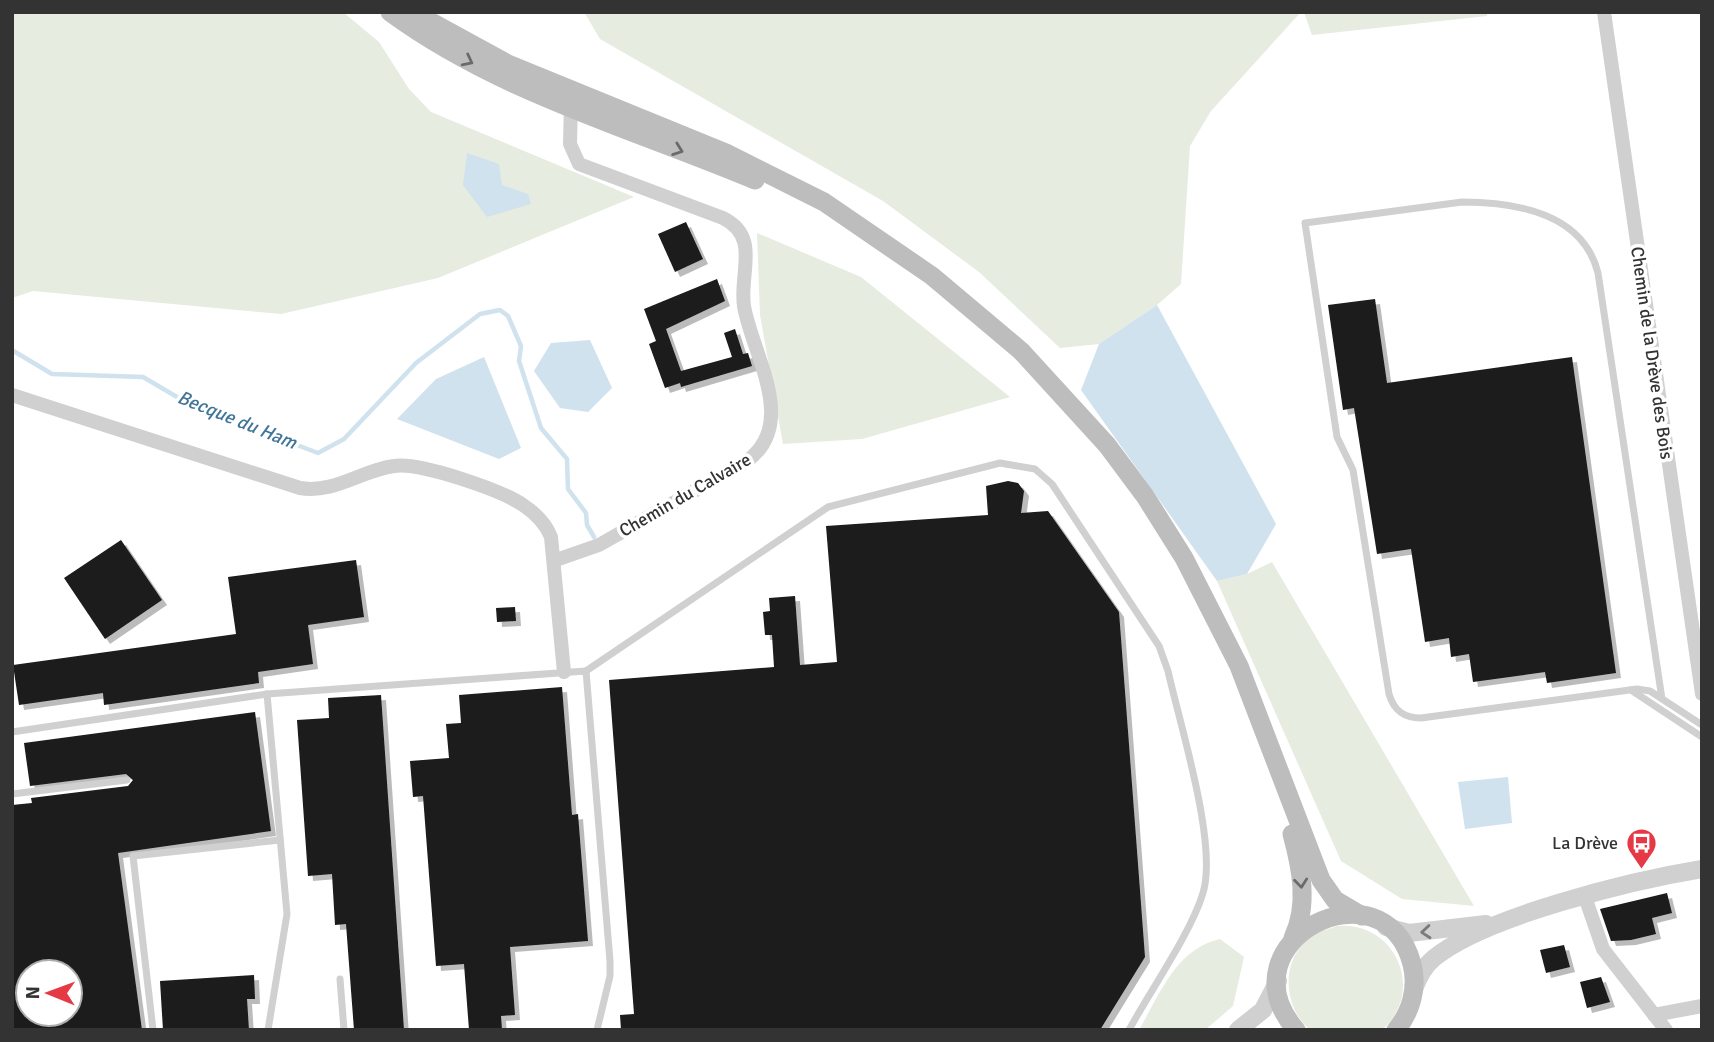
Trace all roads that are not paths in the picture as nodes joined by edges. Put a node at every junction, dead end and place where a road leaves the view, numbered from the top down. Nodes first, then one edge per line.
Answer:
1 (390, 12) edge
2 (413, 12) edge
3 (1604, 12) edge
4 (571, 100) junction
5 (12, 395) edge
6 (555, 560) junction
7 (586, 671) junction
8 (564, 673) junction
9 (1631, 690) junction
10 (267, 694) junction
11 (1702, 694) edge
12 (1662, 699) junction
13 (1702, 725) edge
14 (12, 732) edge
15 (1702, 737) edge
16 (1276, 768) junction
17 (127, 780) dead end
18 (12, 794) edge
19 (280, 840) junction
20 (1702, 869) edge
21 (1586, 897) junction
22 (1362, 916) junction
23 (1517, 918) junction
24 (1385, 926) junction
25 (1292, 940) junction
26 (340, 979) dead end
27 (1278, 981) junction
28 (1414, 989) junction
29 (1702, 1006) edge
30 (1654, 1015) junction
31 (153, 1030) edge
32 (268, 1030) edge
33 (344, 1030) edge
34 (597, 1030) edge
35 (1129, 1030) edge
36 (1238, 1030) edge
37 (1296, 1030) edge
38 (1396, 1030) edge
39 (1666, 1030) edge

1 -> 4 main road
2 - 4 main road
3 - 11 street, Chemin de la Drève des Bois
4 - 6 street, Chemin du Calvaire
4 - 16 main road
5 - 6 street
6 - 8 street
7 - 8 lane
7 - 34 lane
7 - 35 lane
8 - 10 lane
9 - 12 lane
9 - 12 lane
9 - 15 lane
10 - 14 lane
10 - 19 lane
12 - 13 lane
16 - 22 main road
16 -> 25 main road
17 - 18 lane
19 - 31 lane
19 - 32 lane
20 - 21 street
21 - 23 street
21 - 30 street
22 - 24 main road
22 - 25 main road
23 -> 24 street
23 - 28 street
24 - 28 main road
25 - 27 main road
26 - 33 lane
27 - 36 street
27 - 37 main road
28 - 38 main road
29 - 30 street
30 - 39 street

